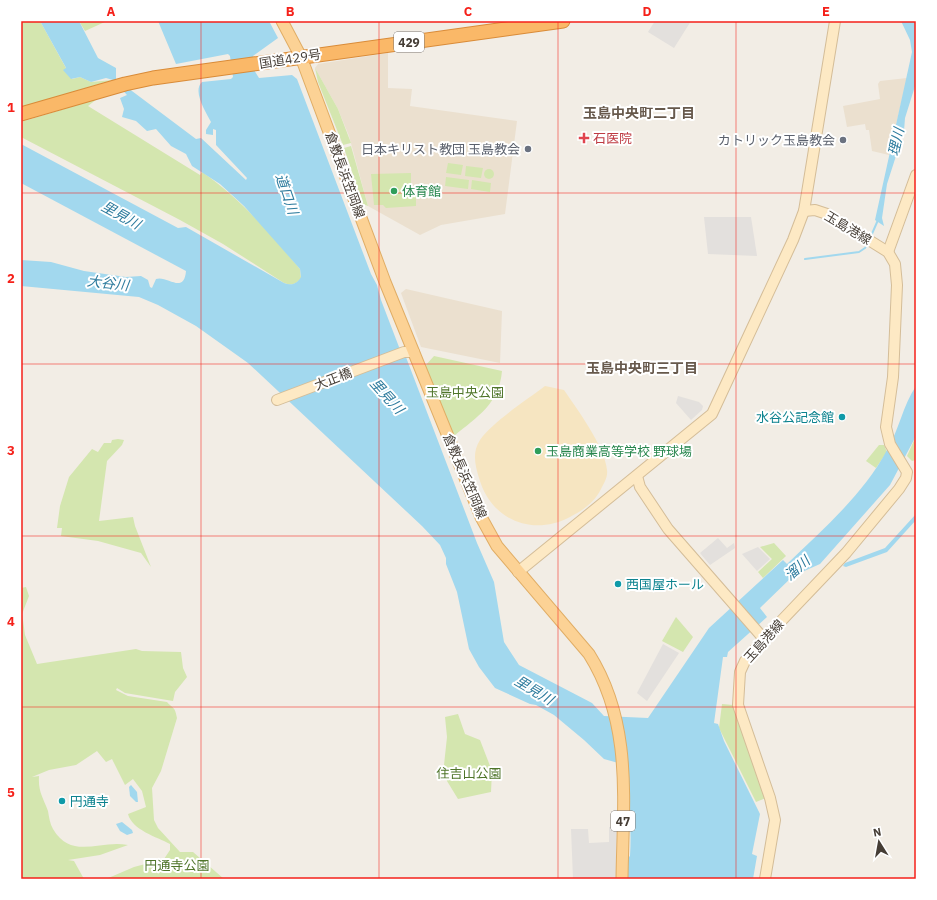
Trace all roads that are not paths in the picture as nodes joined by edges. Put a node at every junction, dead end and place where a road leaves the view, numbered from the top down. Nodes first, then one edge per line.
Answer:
1 (282, 21) edge
2 (563, 21) edge
3 (835, 21) edge
4 (301, 57) junction
5 (21, 114) edge
6 (916, 175) edge
7 (804, 211) junction
8 (888, 252) junction
9 (409, 352) junction
10 (280, 399) dead end
11 (637, 476) junction
12 (518, 572) junction
13 (764, 639) junction
14 (622, 879) edge
15 (765, 879) edge

1 - 4 main road, 倉敷長浜笠岡線
2 - 4 highway, 国道429号 / 429
3 - 7 main road
4 - 5 highway, 国道429号 / 429
4 - 9 main road, 倉敷長浜笠岡線 / 47
6 - 8 main road
7 - 8 main road, 玉島港線
7 - 11 main road
8 - 13 main road, 玉島港線
9 - 10 main road, 大正橋
9 - 12 main road, 倉敷長浜笠岡線 / 47
11 - 12 main road
11 - 13 main road
12 - 14 main road, 倉敷長浜笠岡線 / 47
13 - 15 main road, 玉島港線

